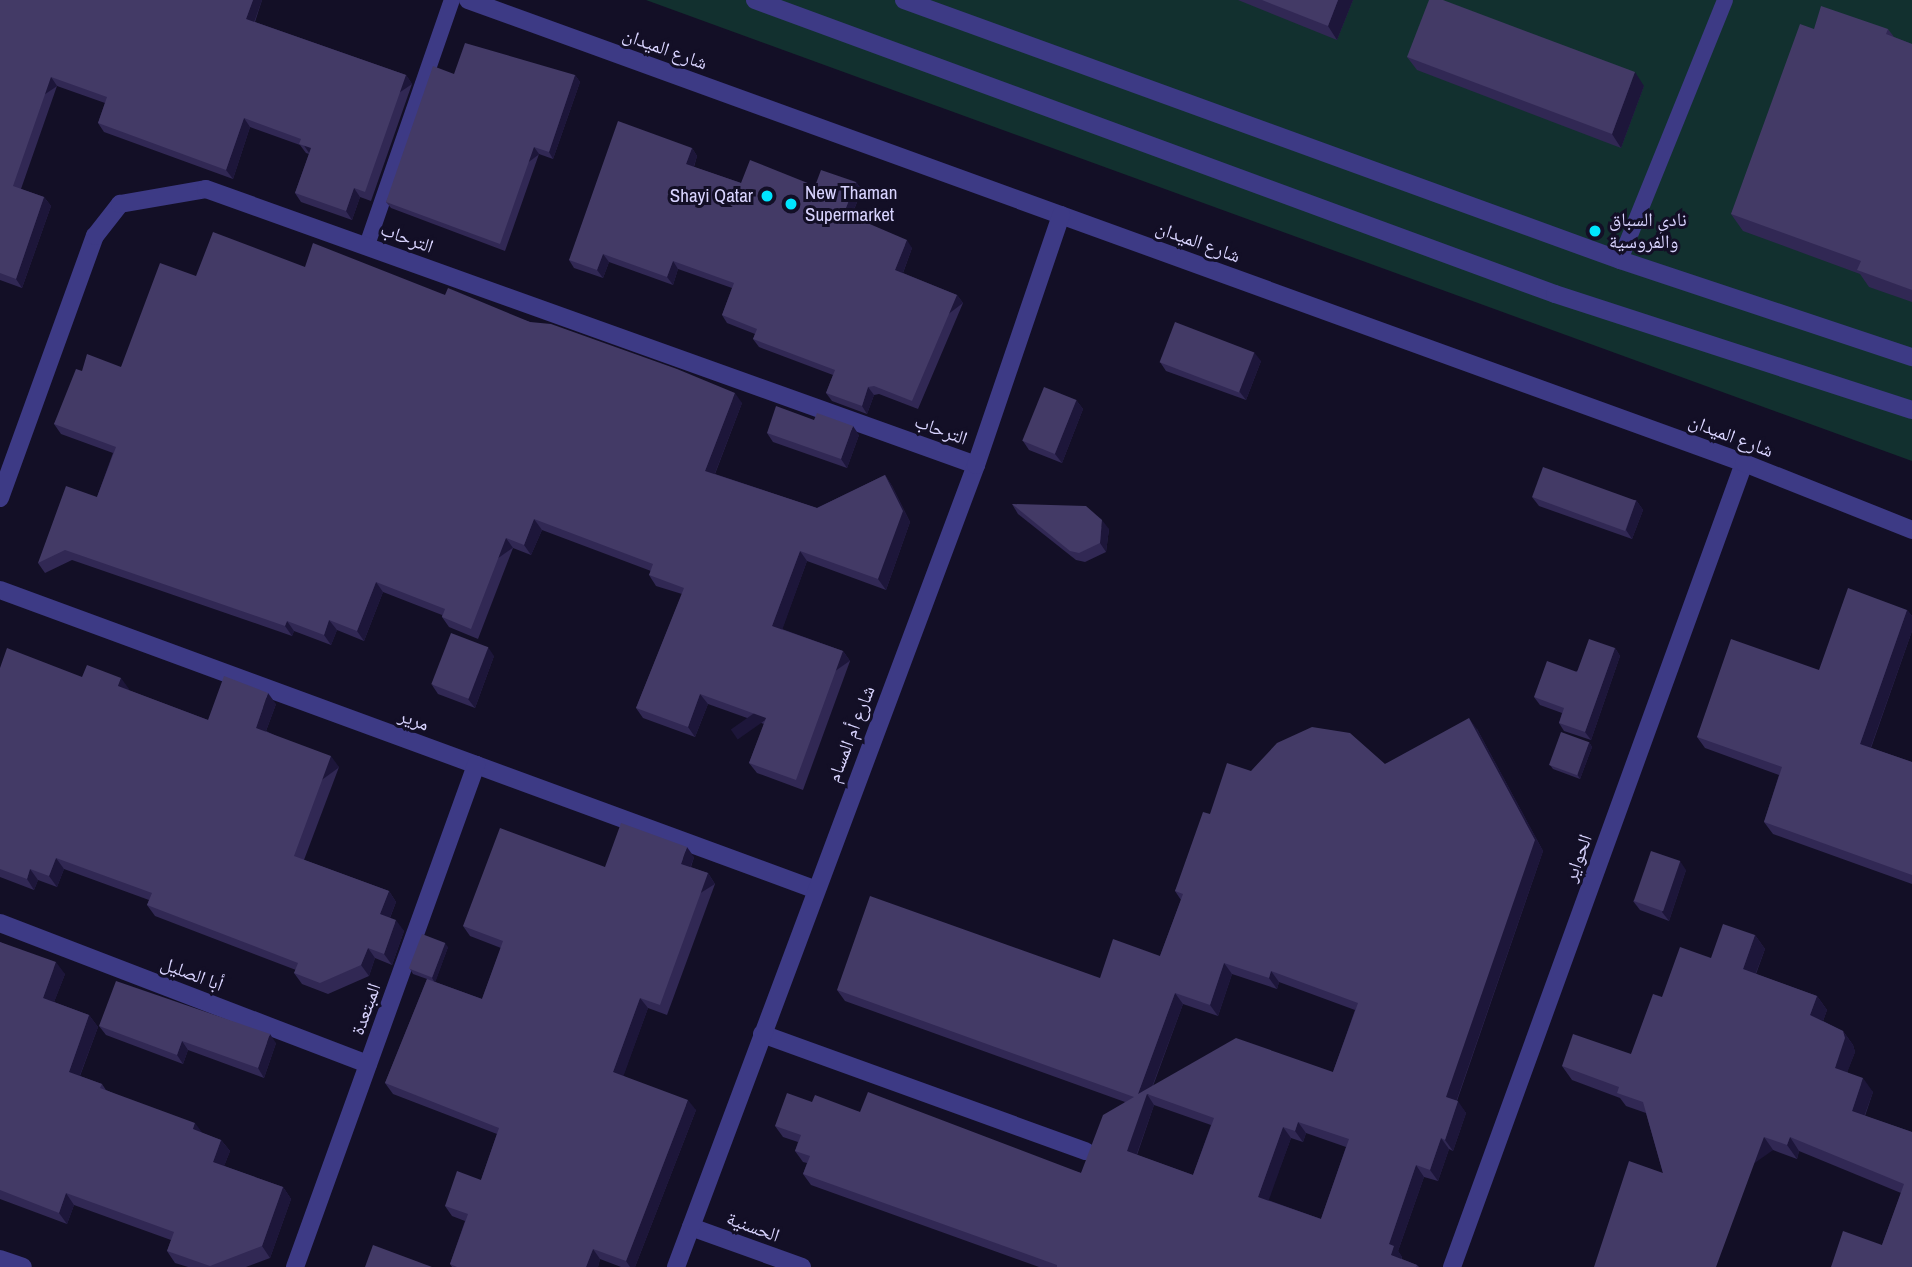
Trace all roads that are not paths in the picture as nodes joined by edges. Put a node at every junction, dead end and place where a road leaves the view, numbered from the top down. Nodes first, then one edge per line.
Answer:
1 (452, 0) edge
2 (467, 0) edge
3 (755, 0) edge
4 (904, 0) edge
5 (1725, 0) edge
6 (1062, 215) junction
7 (367, 245) junction
8 (1620, 260) junction
9 (1912, 357) edge
10 (1912, 410) edge
11 (1744, 463) junction
12 (976, 465) junction
13 (0, 498) edge
14 (1912, 530) edge
15 (0, 590) edge
16 (476, 765) junction
17 (814, 889) junction
18 (0, 923) edge
19 (762, 1034) junction
20 (368, 1063) junction
21 (1085, 1151) dead end
22 (691, 1227) junction
23 (0, 1259) edge
24 (23, 1267) edge
25 (295, 1267) edge
26 (676, 1267) edge
27 (802, 1267) edge
28 (1451, 1267) edge

1 - 7 lane
2 - 6 street, شارع الميدان
3 - 10 street
4 - 8 street
5 - 8 lane
6 - 11 street, شارع الميدان
6 - 12 street, شارع أم المسام
7 - 12 street, الترحاب
7 - 13 street, الترحاب
8 - 9 street
11 - 14 street, شارع الميدان
11 - 28 street, الحواير
12 - 17 street, شارع أم المسام
15 - 16 street, مرير
16 - 17 street, مرير
16 - 20 street, المبتعدة
17 - 19 street, شارع أم المسام
18 - 20 street, أبا الصليل
19 - 21 street
19 - 22 street, شارع أم المسام
20 - 25 street, المبتعدة
22 - 26 street, شارع أم المسام
22 - 27 street, الحسنية
23 - 24 street

